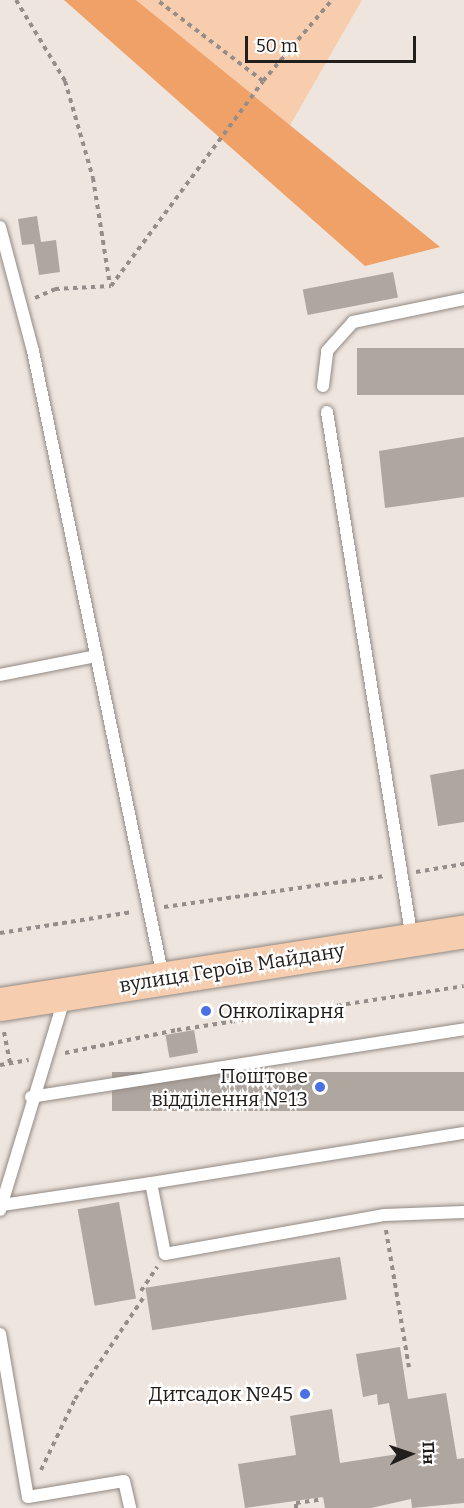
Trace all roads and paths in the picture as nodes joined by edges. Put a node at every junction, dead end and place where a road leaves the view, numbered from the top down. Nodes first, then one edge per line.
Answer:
1 (16, 0) edge
2 (157, 0) edge
3 (332, 0) edge
4 (264, 81) junction
5 (0, 227) edge
6 (111, 286) junction
7 (464, 299) edge
8 (20, 304) junction
9 (323, 386) dead end
10 (327, 412) dead end
11 (96, 656) junction
12 (0, 675) edge
13 (464, 864) edge
14 (399, 874) junction
15 (150, 909) junction
16 (464, 931) edge
17 (0, 933) edge
18 (412, 940) junction
19 (164, 978) junction
20 (464, 986) edge
21 (65, 994) junction
22 (1, 1013) edge
23 (464, 1029) edge
24 (45, 1057) junction
25 (10, 1063) junction
26 (0, 1065) edge
27 (31, 1097) junction
28 (464, 1133) edge
29 (151, 1183) junction
30 (1, 1207) edge
31 (464, 1212) edge
32 (384, 1215) junction
33 (165, 1254) junction
34 (141, 1291) dead end
35 (143, 1298) dead end
36 (0, 1334) edge
37 (409, 1367) dead end
38 (323, 1499) dead end
39 (29, 1502) edge
40 (130, 1508) edge
41 (296, 1508) edge

1 - 6 path
2 - 4 path
3 - 4 path
4 - 6 path
5 - 8 lane
6 - 8 path
7 - 9 lane
8 - 11 lane
10 - 14 lane
11 - 12 lane
11 - 15 lane
13 - 14 path
14 - 15 path
14 - 18 lane
15 - 17 path
15 - 19 lane
16 - 18 main road, вулиця Героїв Майдану
18 - 19 main road, вулиця Героїв Майдану
19 - 21 main road, вулиця Героїв Майдану
20 - 24 path
21 - 22 main road, вулиця Героїв Майдану
21 - 24 lane
22 - 25 path
23 - 27 lane
24 - 25 path
24 - 27 lane
25 - 26 path
27 - 30 lane
28 - 29 lane
29 - 30 lane
29 - 33 lane
31 - 32 lane
32 - 33 lane
32 - 37 path
33 - 34 path
35 - 39 path
36 - 39 lane
38 - 41 path
39 - 40 lane

